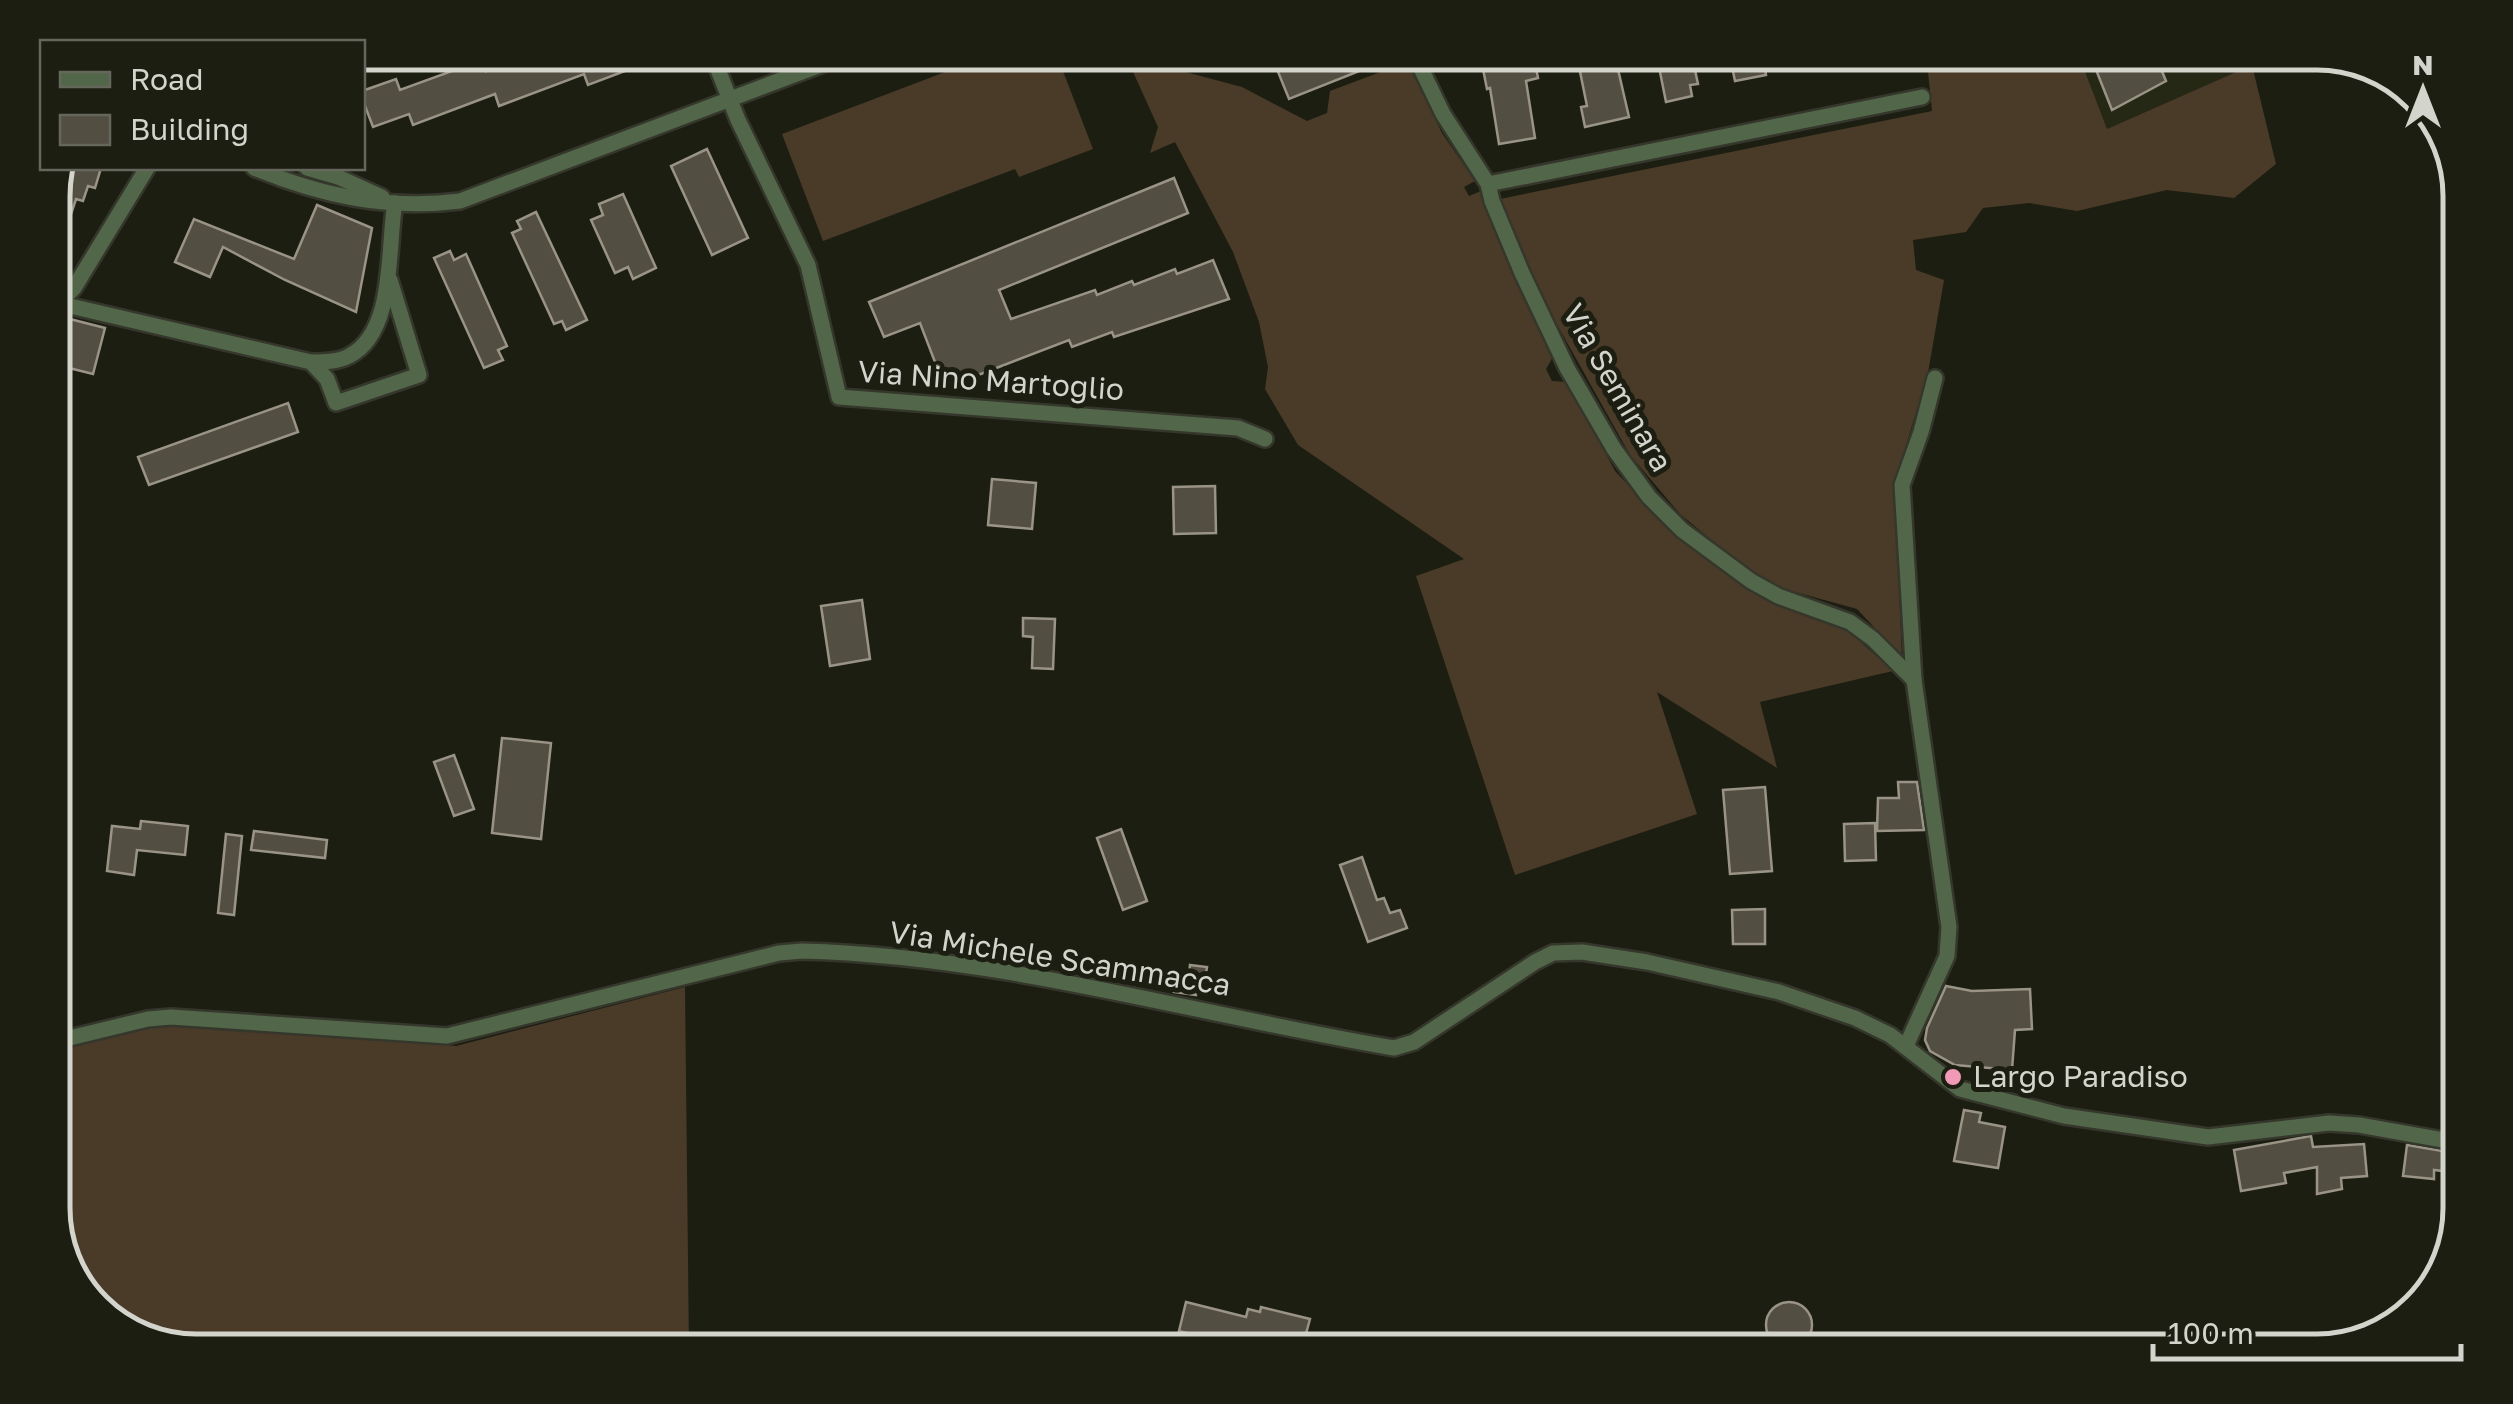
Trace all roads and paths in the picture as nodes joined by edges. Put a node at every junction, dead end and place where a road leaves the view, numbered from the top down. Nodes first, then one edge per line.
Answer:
1 (717, 70) edge
2 (807, 70) edge
3 (1422, 70) edge
4 (1922, 97) dead end
5 (728, 100) junction
6 (147, 170) edge
7 (259, 170) edge
8 (315, 170) edge
9 (1488, 184) junction
10 (394, 203) junction
11 (389, 276) junction
12 (70, 291) edge
13 (70, 306) edge
14 (311, 362) junction
15 (1935, 378) dead end
16 (1265, 439) dead end
17 (1914, 680) junction
18 (70, 1038) edge
19 (1906, 1046) junction
20 (2443, 1140) edge

1 - 5 street, Via Nino Martoglio
2 - 5 street
3 - 9 street, Via Seminara
4 - 9 street
5 - 10 street
5 - 16 street, Via Nino Martoglio
6 - 12 street
7 - 10 street
8 - 10 street
9 - 17 street, Via Seminara
10 - 11 street
11 - 14 street
11 - 14 street
13 - 14 street
15 - 17 street
17 - 19 street
18 - 19 street, Via Michele Scammacca
19 - 20 street, Via Michele Scammacca

